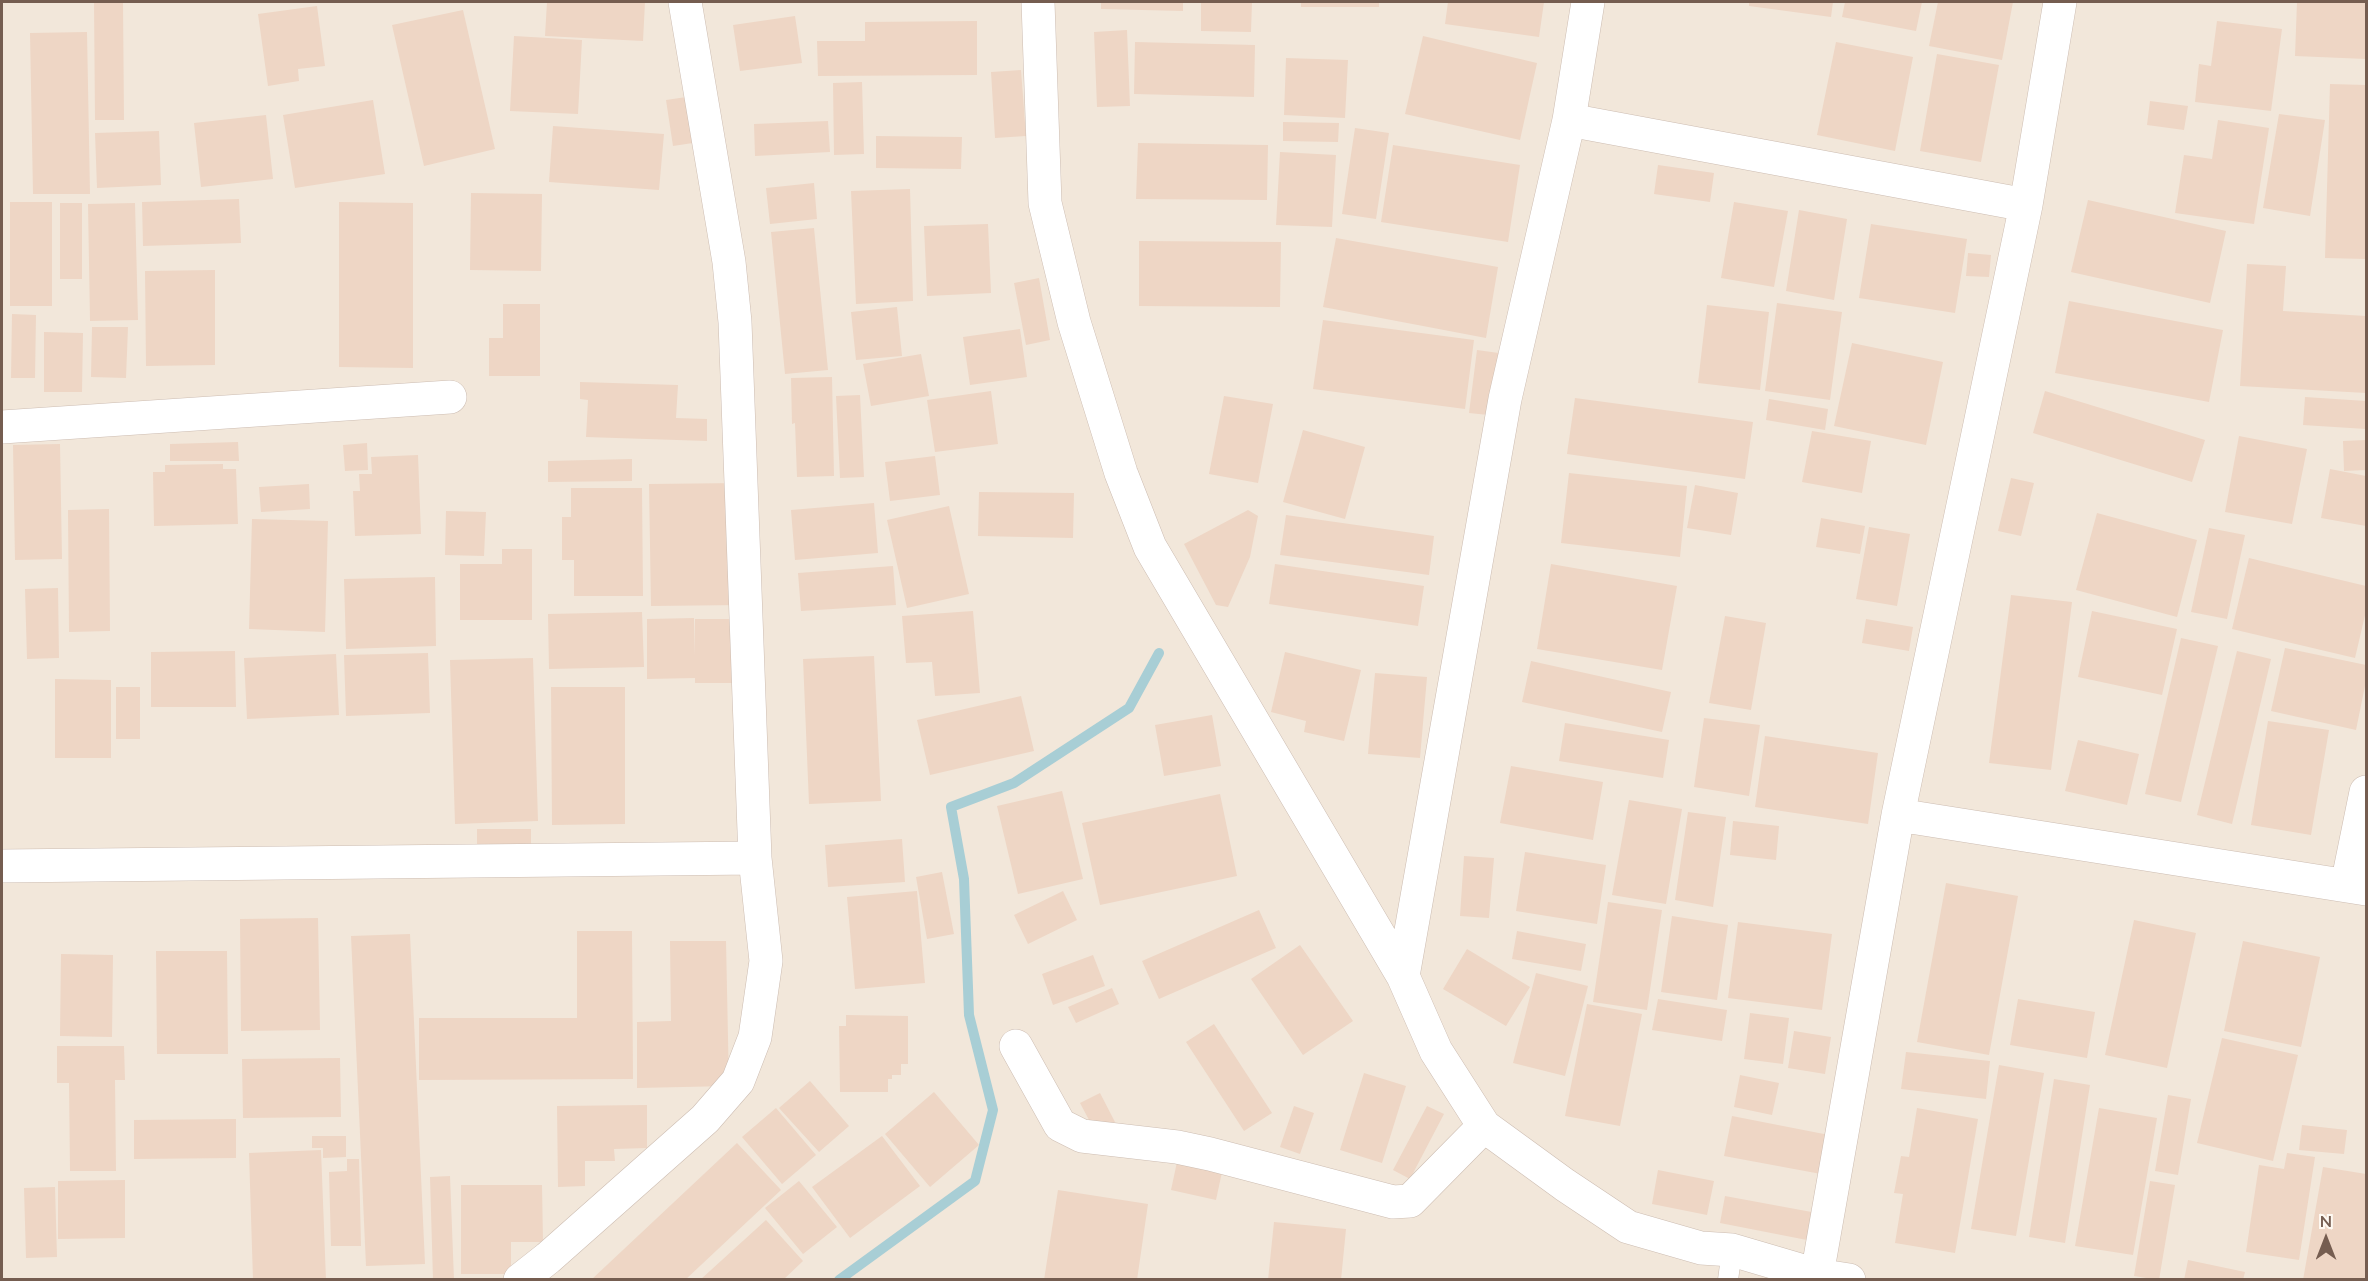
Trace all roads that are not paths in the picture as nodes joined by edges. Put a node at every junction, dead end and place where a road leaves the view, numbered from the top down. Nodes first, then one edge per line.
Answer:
1 (686, 2) edge
2 (1038, 2) edge
3 (1587, 2) edge
4 (2060, 2) edge
5 (1569, 120) junction
6 (2026, 205) junction
7 (450, 397) dead end
8 (2, 427) edge
9 (2367, 792) edge
10 (1898, 815) junction
11 (755, 858) junction
12 (2, 866) edge
13 (2357, 887) edge
14 (1403, 976) junction
15 (1016, 1046) dead end
16 (1484, 1126) junction
17 (1730, 1265) edge
18 (1817, 1275) junction
19 (520, 1280) edge
20 (1849, 1280) edge

1 - 11 street
2 - 14 street
3 - 5 street
4 - 6 street
5 - 6 street
5 - 14 street
6 - 10 street
7 - 8 street
9 - 13 street
10 - 13 street
10 - 18 street
11 - 12 street
11 - 19 street
14 - 16 street
15 - 16 street
16 - 17 street
17 - 18 street
18 - 20 street

